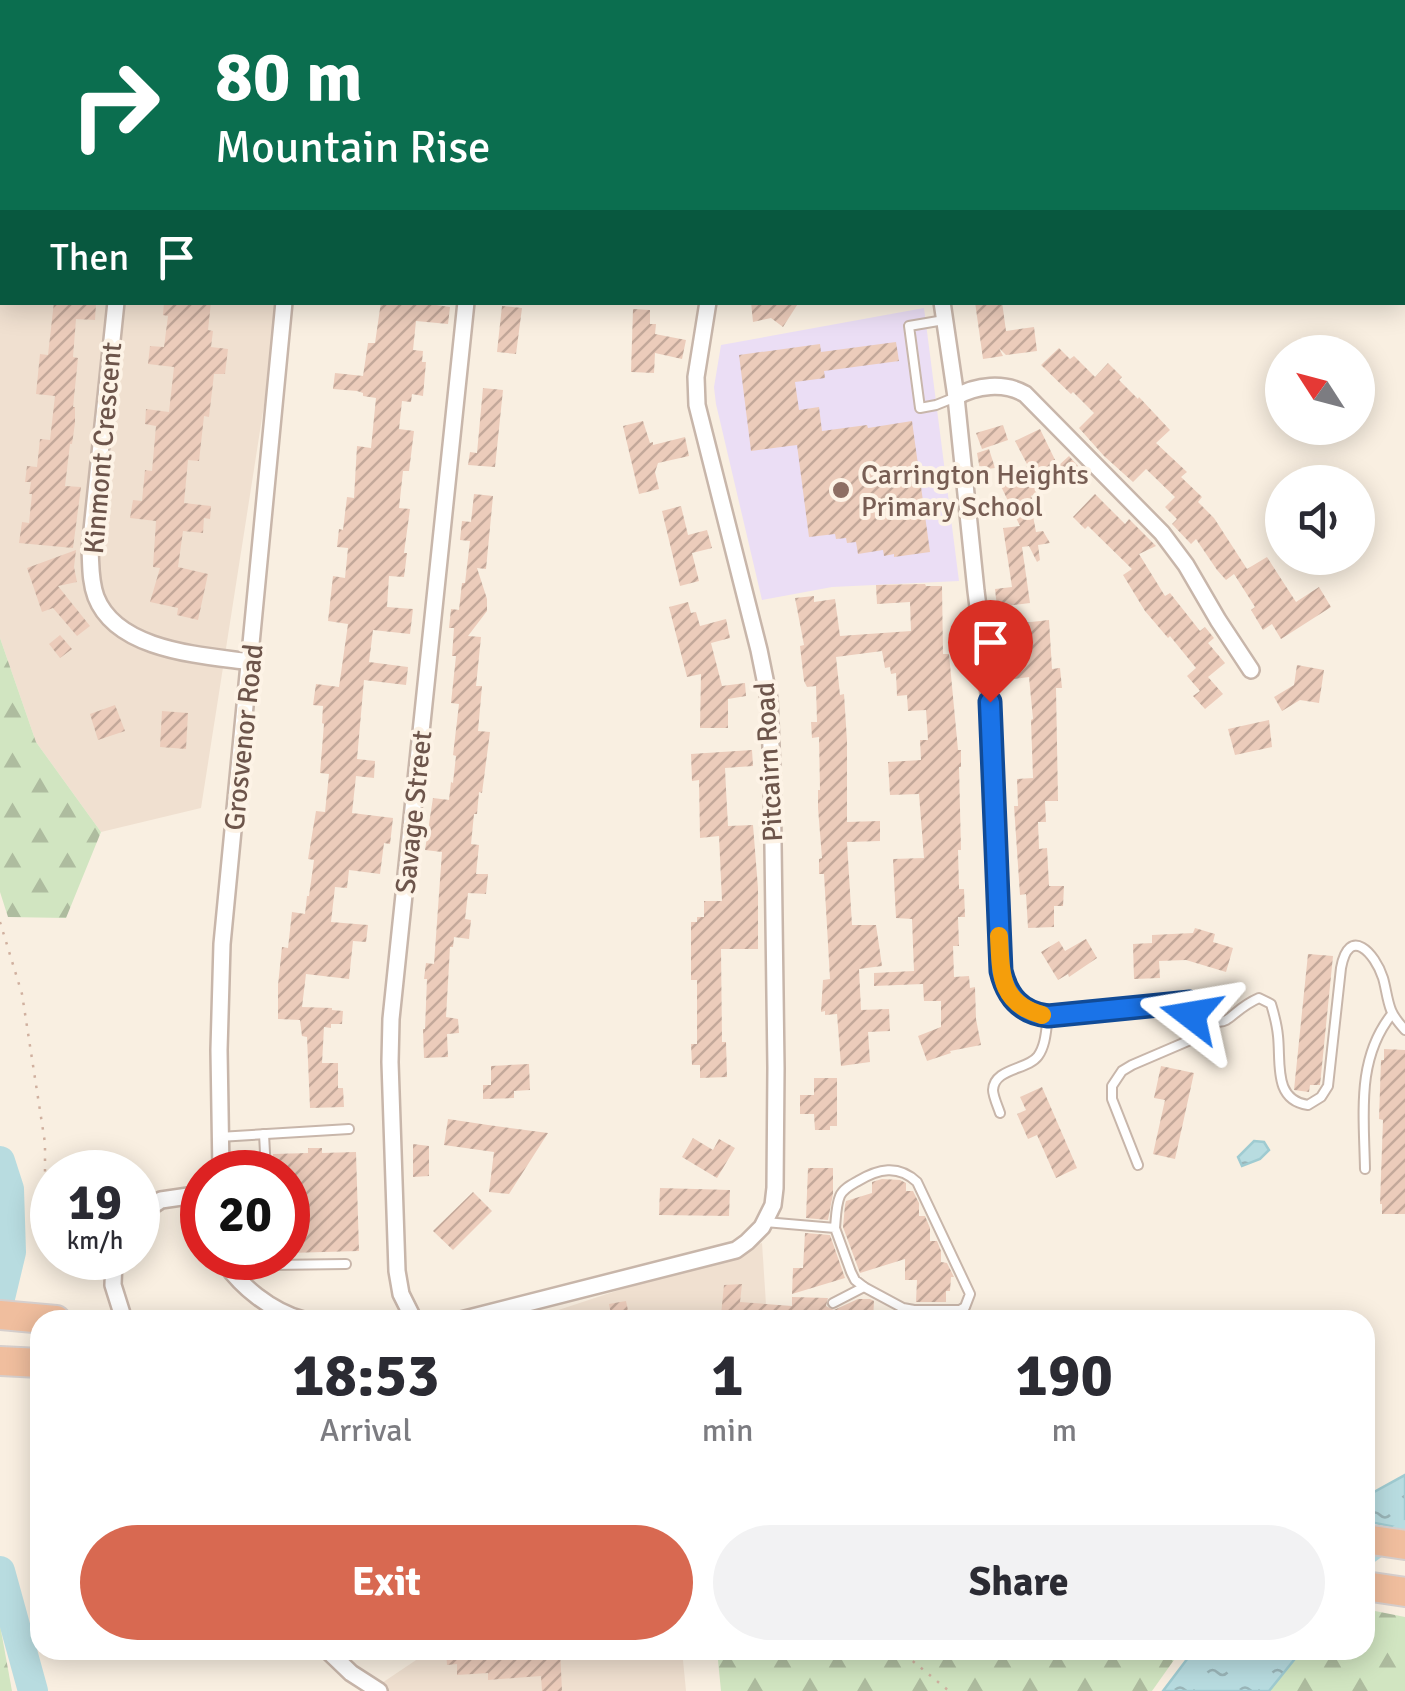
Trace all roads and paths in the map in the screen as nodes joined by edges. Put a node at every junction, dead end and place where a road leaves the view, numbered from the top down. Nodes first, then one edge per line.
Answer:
1 (116, 305) edge
2 (284, 305) edge
3 (466, 305) edge
4 (708, 305) edge
5 (942, 305) edge
6 (945, 320) junction
7 (956, 397) junction
8 (250, 662) junction
9 (1252, 670) dead end
10 (0, 922) edge
11 (1190, 1002) junction
12 (1392, 1014) junction
13 (1048, 1016) junction
14 (1405, 1030) edge
15 (1000, 1114) dead end
16 (349, 1130) dead end
17 (264, 1134) junction
18 (220, 1137) junction
19 (45, 1150) edge
20 (220, 1150) edge
21 (265, 1150) edge
22 (1138, 1165) dead end
23 (1364, 1169) dead end
24 (764, 1224) junction
25 (836, 1228) junction
26 (310, 1263) edge
27 (346, 1264) dead end
28 (113, 1280) edge
29 (239, 1280) edge
30 (864, 1287) junction
31 (833, 1304) dead end
32 (121, 1310) edge
33 (279, 1310) edge
34 (409, 1310) edge
35 (500, 1310) edge
36 (0, 1315) edge
37 (30, 1318) edge
38 (0, 1361) edge
39 (30, 1362) edge
40 (1375, 1540) edge
41 (1405, 1545) edge
42 (1375, 1588) edge
43 (1402, 1592) edge
44 (337, 1660) edge
45 (911, 1660) edge
46 (378, 1691) edge
47 (949, 1691) edge

1 - 8 street, Kinmont Crescent
2 - 8 street, Grosvenor Road
3 - 34 street, Savage Street
4 - 24 street, Pitcairn Road
5 - 6 street
6 - 7 street
6 - 7 lane
7 - 9 street
7 - 13 street
8 - 18 street, Grosvenor Road
10 - 19 path
11 - 12 lane
11 - 13 street
11 - 22 lane
12 - 14 lane
12 - 23 lane
13 - 15 lane
16 - 17 lane
17 - 18 lane
17 - 21 lane
18 - 20 street, Grosvenor Road
24 - 25 lane
24 - 35 street
25 - 30 lane
25 - 30 lane
26 - 27 lane
28 - 32 street
29 - 33 street
30 - 31 lane
36 - 37 highway
38 - 39 highway
40 - 41 highway
42 - 43 highway
44 - 46 street
45 - 47 path

